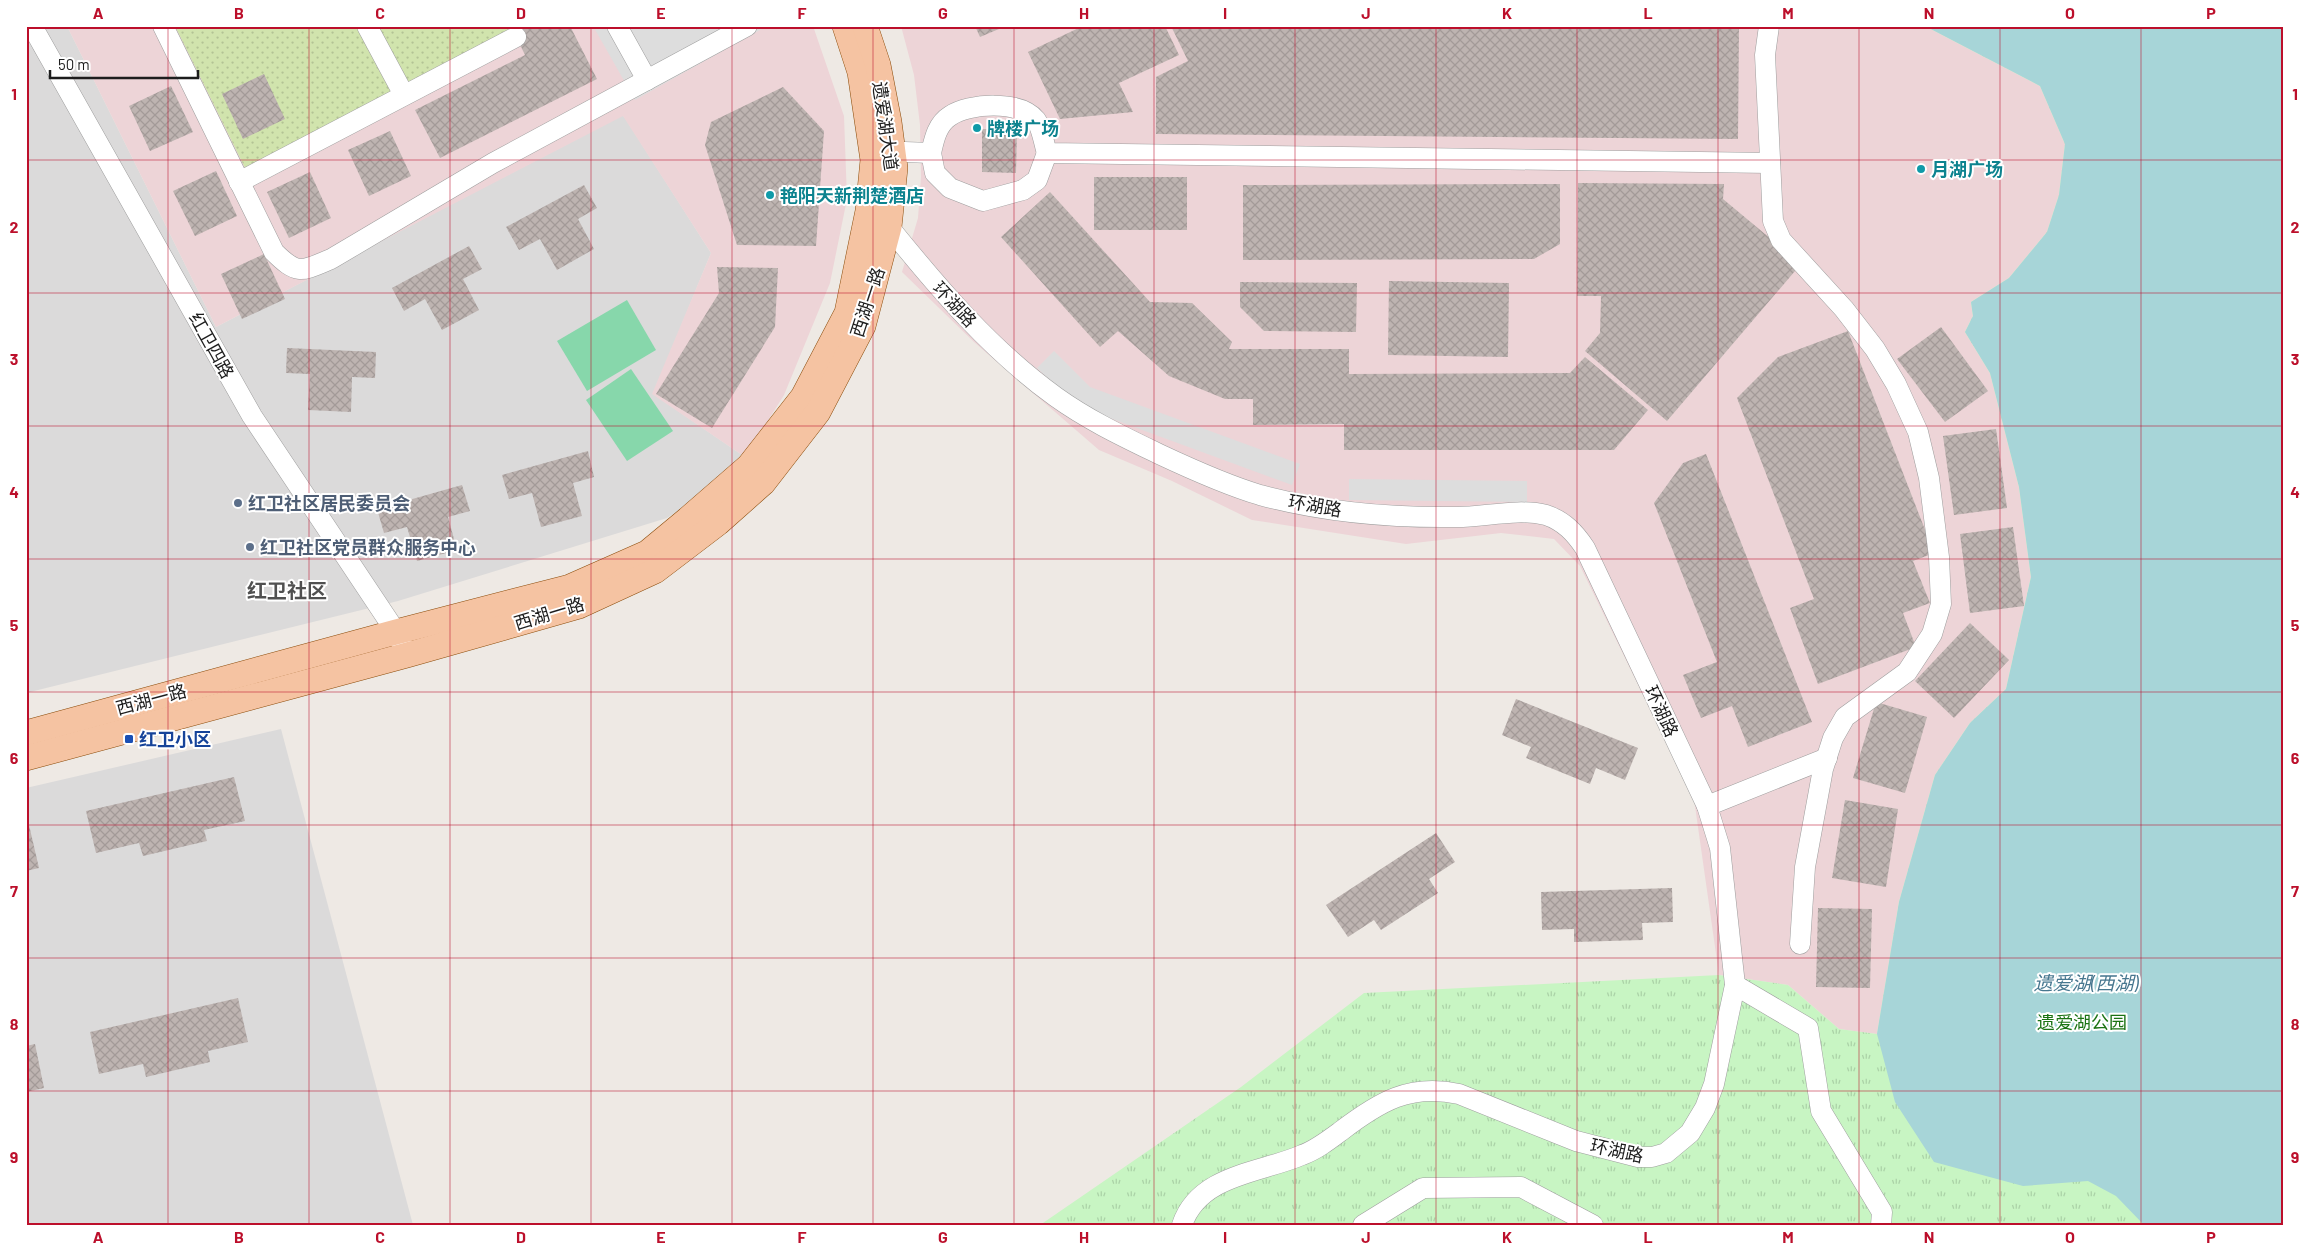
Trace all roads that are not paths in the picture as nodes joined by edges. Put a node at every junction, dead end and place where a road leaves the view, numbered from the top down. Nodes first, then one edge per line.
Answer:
1 (32, 26) edge
2 (162, 26) edge
3 (367, 26) edge
4 (618, 26) edge
5 (747, 26) edge
6 (845, 26) edge
7 (865, 26) edge
8 (1769, 26) edge
9 (516, 37) dead end
10 (647, 80) junction
11 (404, 96) junction
12 (882, 151) junction
13 (931, 153) junction
14 (1047, 153) junction
15 (1770, 163) junction
16 (239, 182) junction
17 (868, 211) junction
18 (889, 227) junction
19 (396, 632) junction
20 (407, 655) junction
21 (26, 733) edge
22 (26, 758) edge
23 (1827, 758) junction
24 (1707, 806) junction
25 (1800, 944) dead end
26 (1735, 985) junction
27 (1182, 1225) edge
28 (1363, 1225) edge
29 (1594, 1225) edge
30 (1881, 1225) edge

1 - 19 street, 红卫四路
2 - 16 street
3 - 11 street
4 - 10 street
5 - 10 street
6 - 12 main road, 遗爱湖大道
7 - 12 main road, 遗爱湖大道
8 - 15 street
9 - 11 street
10 - 16 street
11 - 16 street
12 - 13 street
12 - 17 main road, 遗爱湖大道
12 - 18 main road, 遗爱湖大道
13 - 14 street
13 - 14 street
14 - 15 street
15 - 23 street
17 - 18 street, 环湖路
17 - 19 main road, 西湖一路
18 - 20 main road, 西湖一路
18 - 24 street, 环湖路
19 - 20 street, 红卫四路
19 - 21 main road, 西湖一路
20 - 22 main road, 西湖一路
23 - 24 street
23 - 25 street
24 - 26 street, 环湖路
26 - 27 street, 环湖路
26 - 30 street
28 - 29 street

